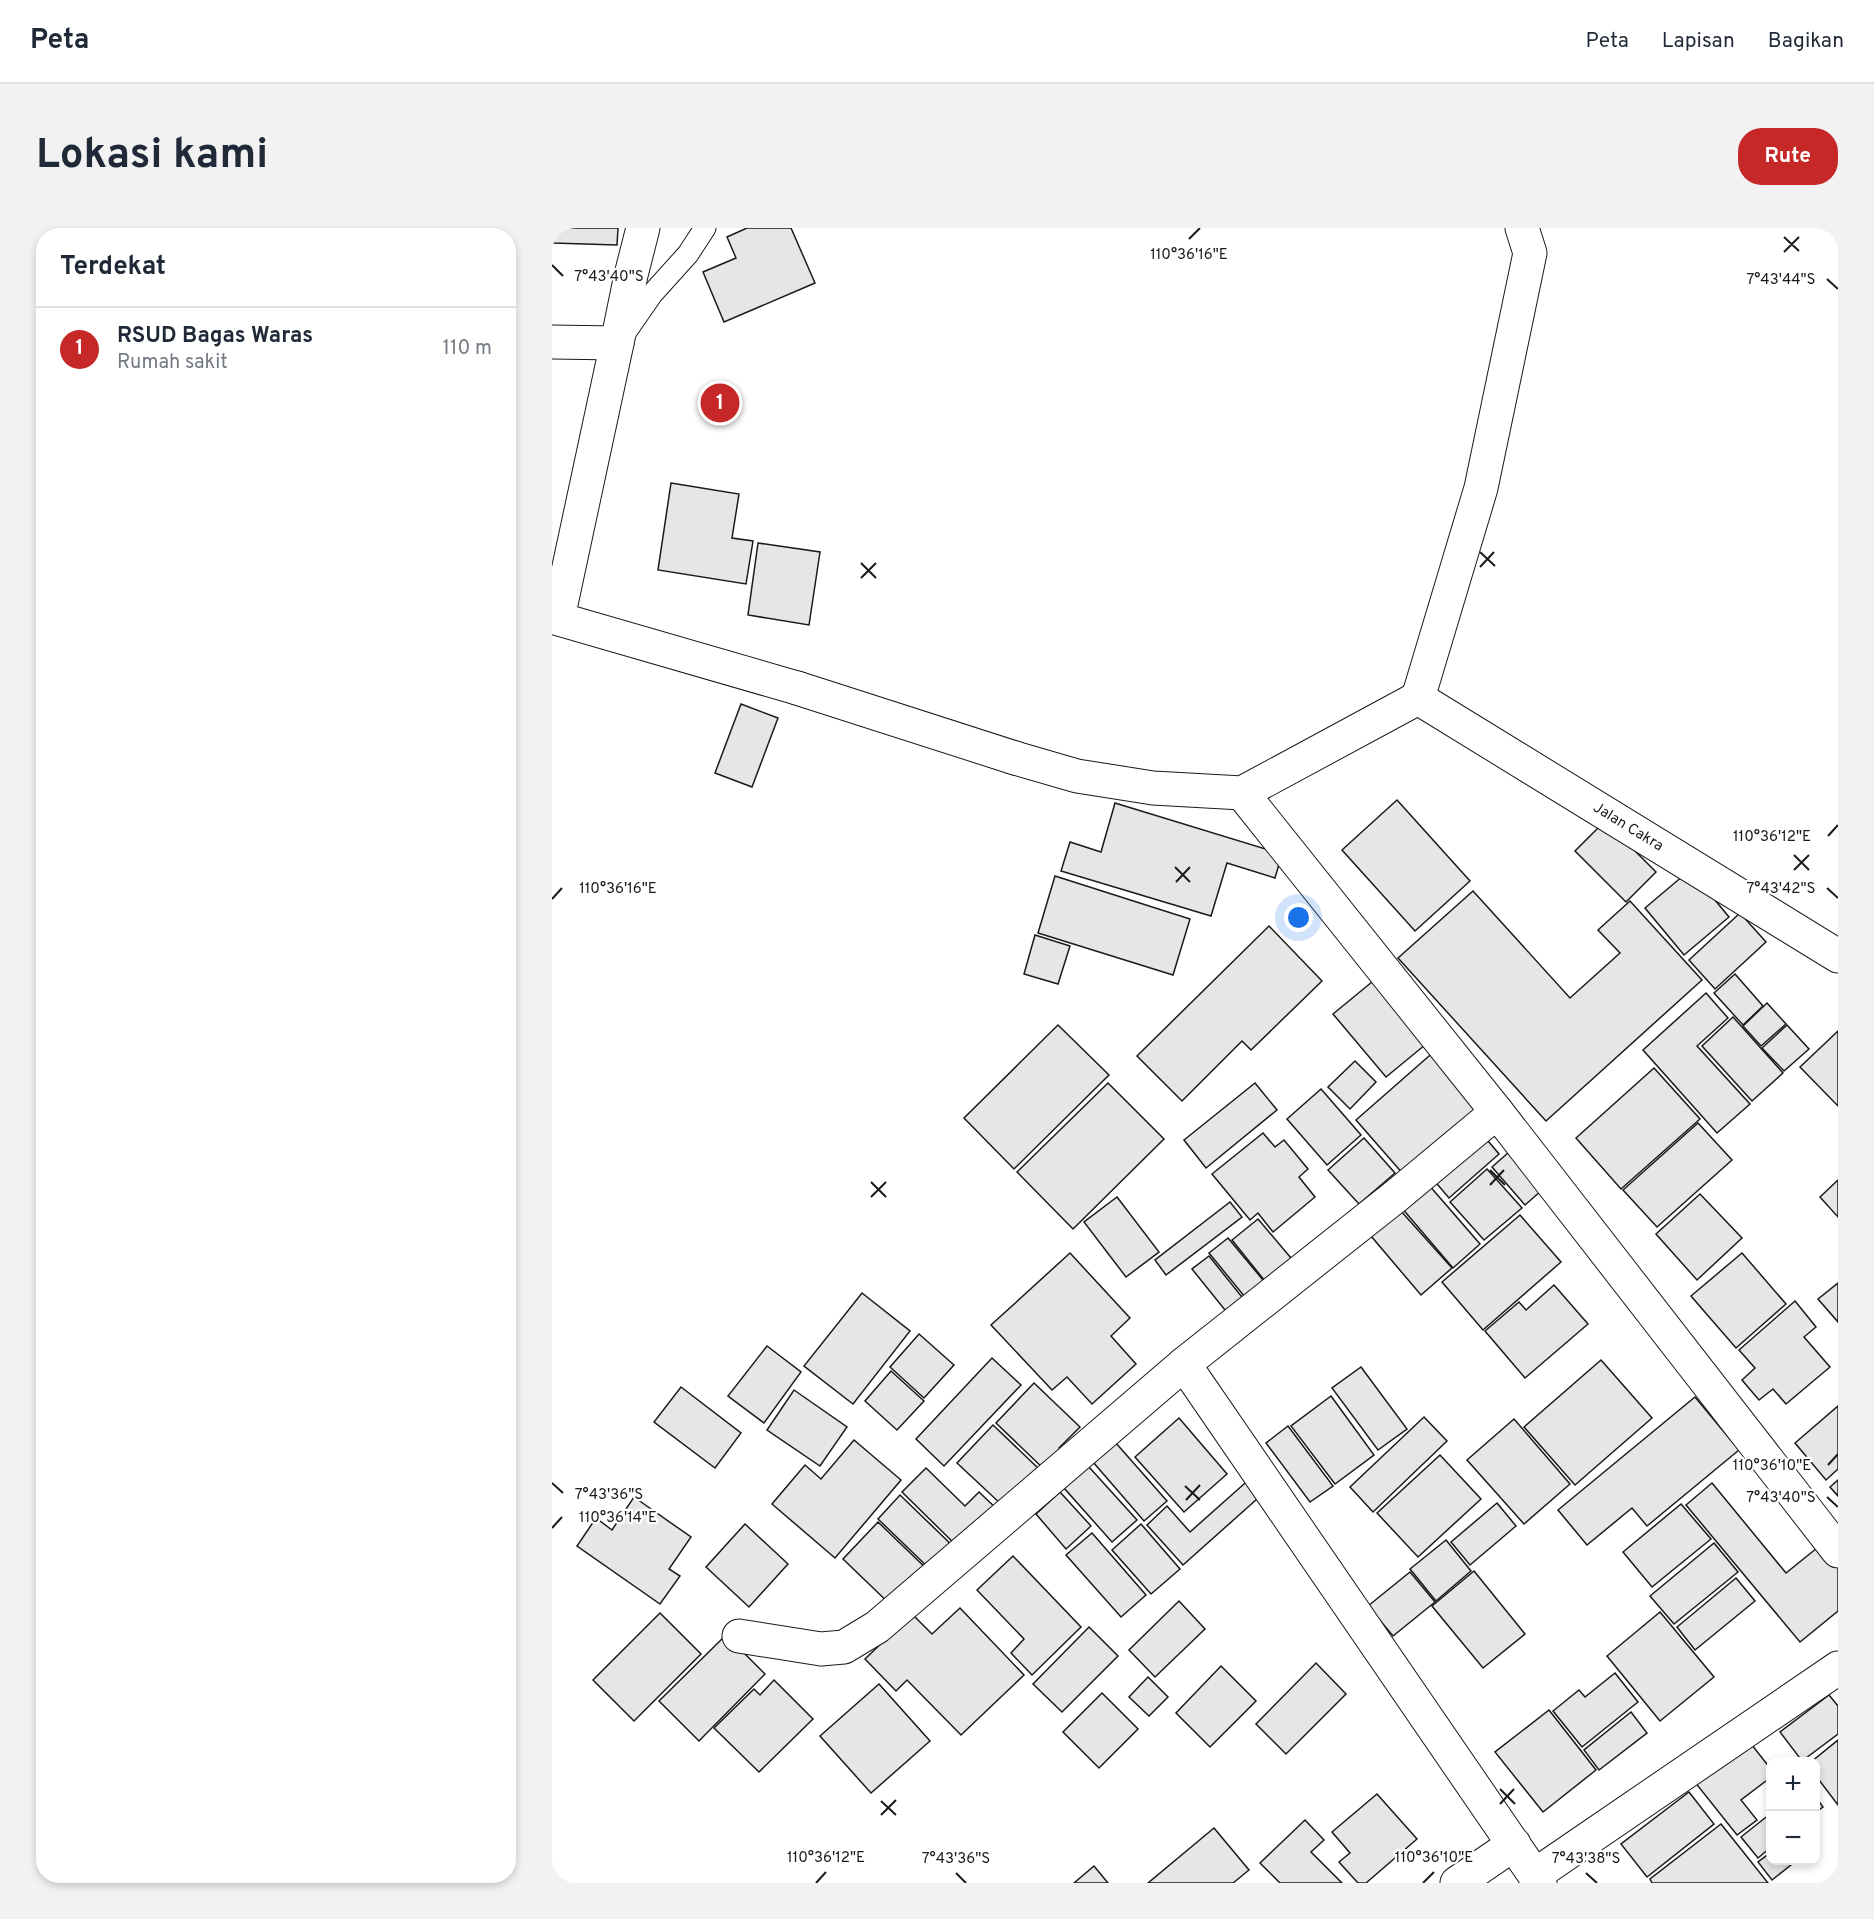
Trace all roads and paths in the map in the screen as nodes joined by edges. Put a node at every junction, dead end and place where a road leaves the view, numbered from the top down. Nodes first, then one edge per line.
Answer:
1 (644, 228) edge
2 (705, 228) edge
3 (1522, 228) edge
4 (552, 342) edge
5 (617, 343) junction
6 (555, 617) edge
7 (1418, 698) junction
8 (1242, 793) junction
9 (1838, 956) edge
10 (1497, 1112) junction
11 (1184, 1364) junction
12 (1838, 1551) edge
13 (739, 1636) dead end
14 (1838, 1668) edge
15 (1514, 1844) junction
16 (1538, 1879) edge
17 (1457, 1883) edge

1 - 5 street
2 - 5 lane
3 - 7 street
4 - 5 street
5 - 6 street
6 - 8 street
7 - 8 street
7 - 9 street, Jalan Cakra
8 - 10 street
10 - 11 street
10 - 12 street
11 - 13 street
11 - 15 street
14 - 16 street
15 - 16 street
15 - 17 street

